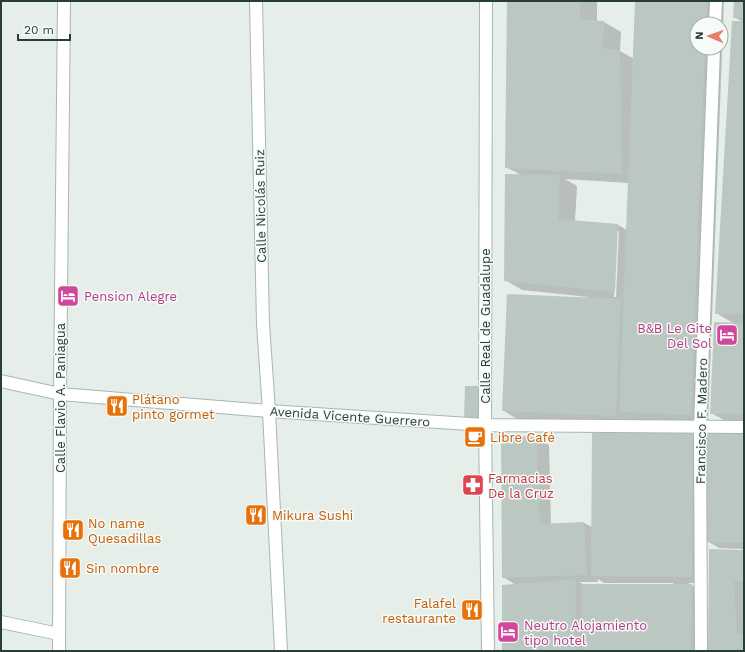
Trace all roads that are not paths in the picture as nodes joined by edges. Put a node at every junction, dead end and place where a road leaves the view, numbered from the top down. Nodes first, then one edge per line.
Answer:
1 (64, 1) edge
2 (256, 1) edge
3 (486, 1) edge
4 (716, 1) edge
5 (715, 16) edge
6 (714, 56) edge
7 (1, 381) edge
8 (60, 394) junction
9 (269, 411) junction
10 (485, 424) junction
11 (700, 427) junction
12 (744, 427) edge
13 (1, 622) edge
14 (59, 634) junction
15 (59, 651) edge
16 (281, 651) edge
17 (488, 651) edge
18 (701, 651) edge

1 - 8 street, Calle Flavio A. Paniagua
2 - 9 street, Calle Nicolás Ruiz
3 - 10 street, Calle Real de Guadalupe
4 - 5 street
6 - 11 street, Francisco F. Madero
7 - 8 street, Avenida Vicente Guerrero
8 - 9 street, Avenida Vicente Guerrero
8 - 14 street, Calle Flavio A. Paniagua
9 - 10 street, Avenida Vicente Guerrero
9 - 16 street, Calle Nicolás Ruiz
10 - 11 street, Avenida Vicente Guerrero
10 - 17 street, Calle Real de Guadalupe
11 - 12 street, Avenida Vicente Guerrero
11 - 18 street, Francisco F. Madero
13 - 14 street
14 - 15 street, Calle Flavio A. Paniagua

